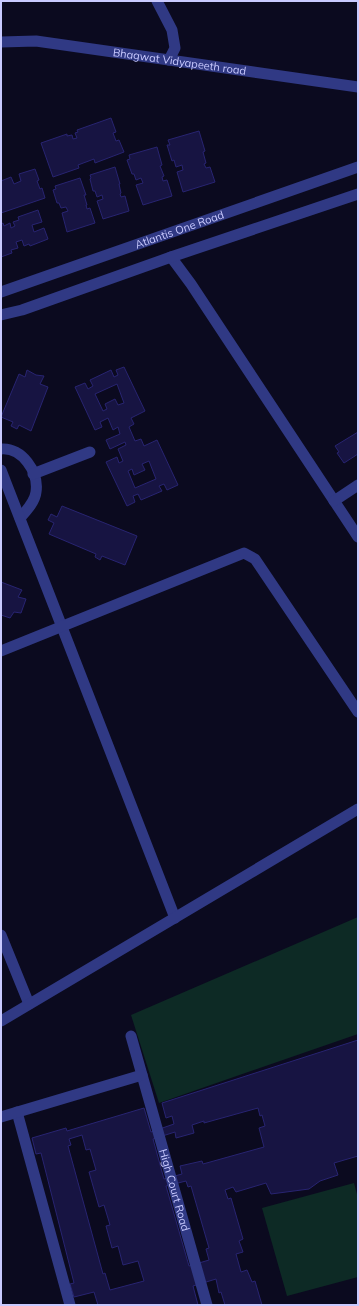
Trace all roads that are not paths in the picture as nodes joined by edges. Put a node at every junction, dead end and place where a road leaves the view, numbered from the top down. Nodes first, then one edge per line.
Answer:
1 (157, 1) edge
2 (1, 42) edge
3 (169, 60) junction
4 (358, 86) edge
5 (358, 167) edge
6 (358, 194) edge
7 (171, 257) junction
8 (1, 292) edge
9 (1, 315) edge
10 (1, 449) edge
11 (90, 452) dead end
12 (1, 470) edge
13 (34, 474) junction
14 (358, 485) edge
15 (334, 501) junction
16 (20, 518) junction
17 (358, 536) edge
18 (62, 626) junction
19 (1, 651) edge
20 (357, 707) edge
21 (358, 809) edge
22 (175, 918) junction
23 (1, 936) edge
24 (29, 1004) junction
25 (1, 1021) edge
26 (131, 1036) dead end
27 (142, 1075) junction
28 (17, 1112) junction
29 (1, 1117) edge
30 (70, 1305) edge
31 (207, 1305) edge

1 - 3 street
2 - 3 street, Bhagwat Vidyapeeth road
3 - 4 street, Bhagwat Vidyapeeth road
5 - 8 street, Atlantis One Road
6 - 7 street
7 - 9 street
7 - 15 street
10 - 13 street
11 - 13 street
12 - 16 street
13 - 16 street
14 - 15 street
15 - 17 street
16 - 18 street
18 - 19 street
18 - 20 street
18 - 22 street
21 - 22 street
22 - 24 street
23 - 24 street
24 - 25 street
26 - 27 street, High Court Road
27 - 28 street
27 - 31 street, High Court Road
28 - 29 street
28 - 30 street

